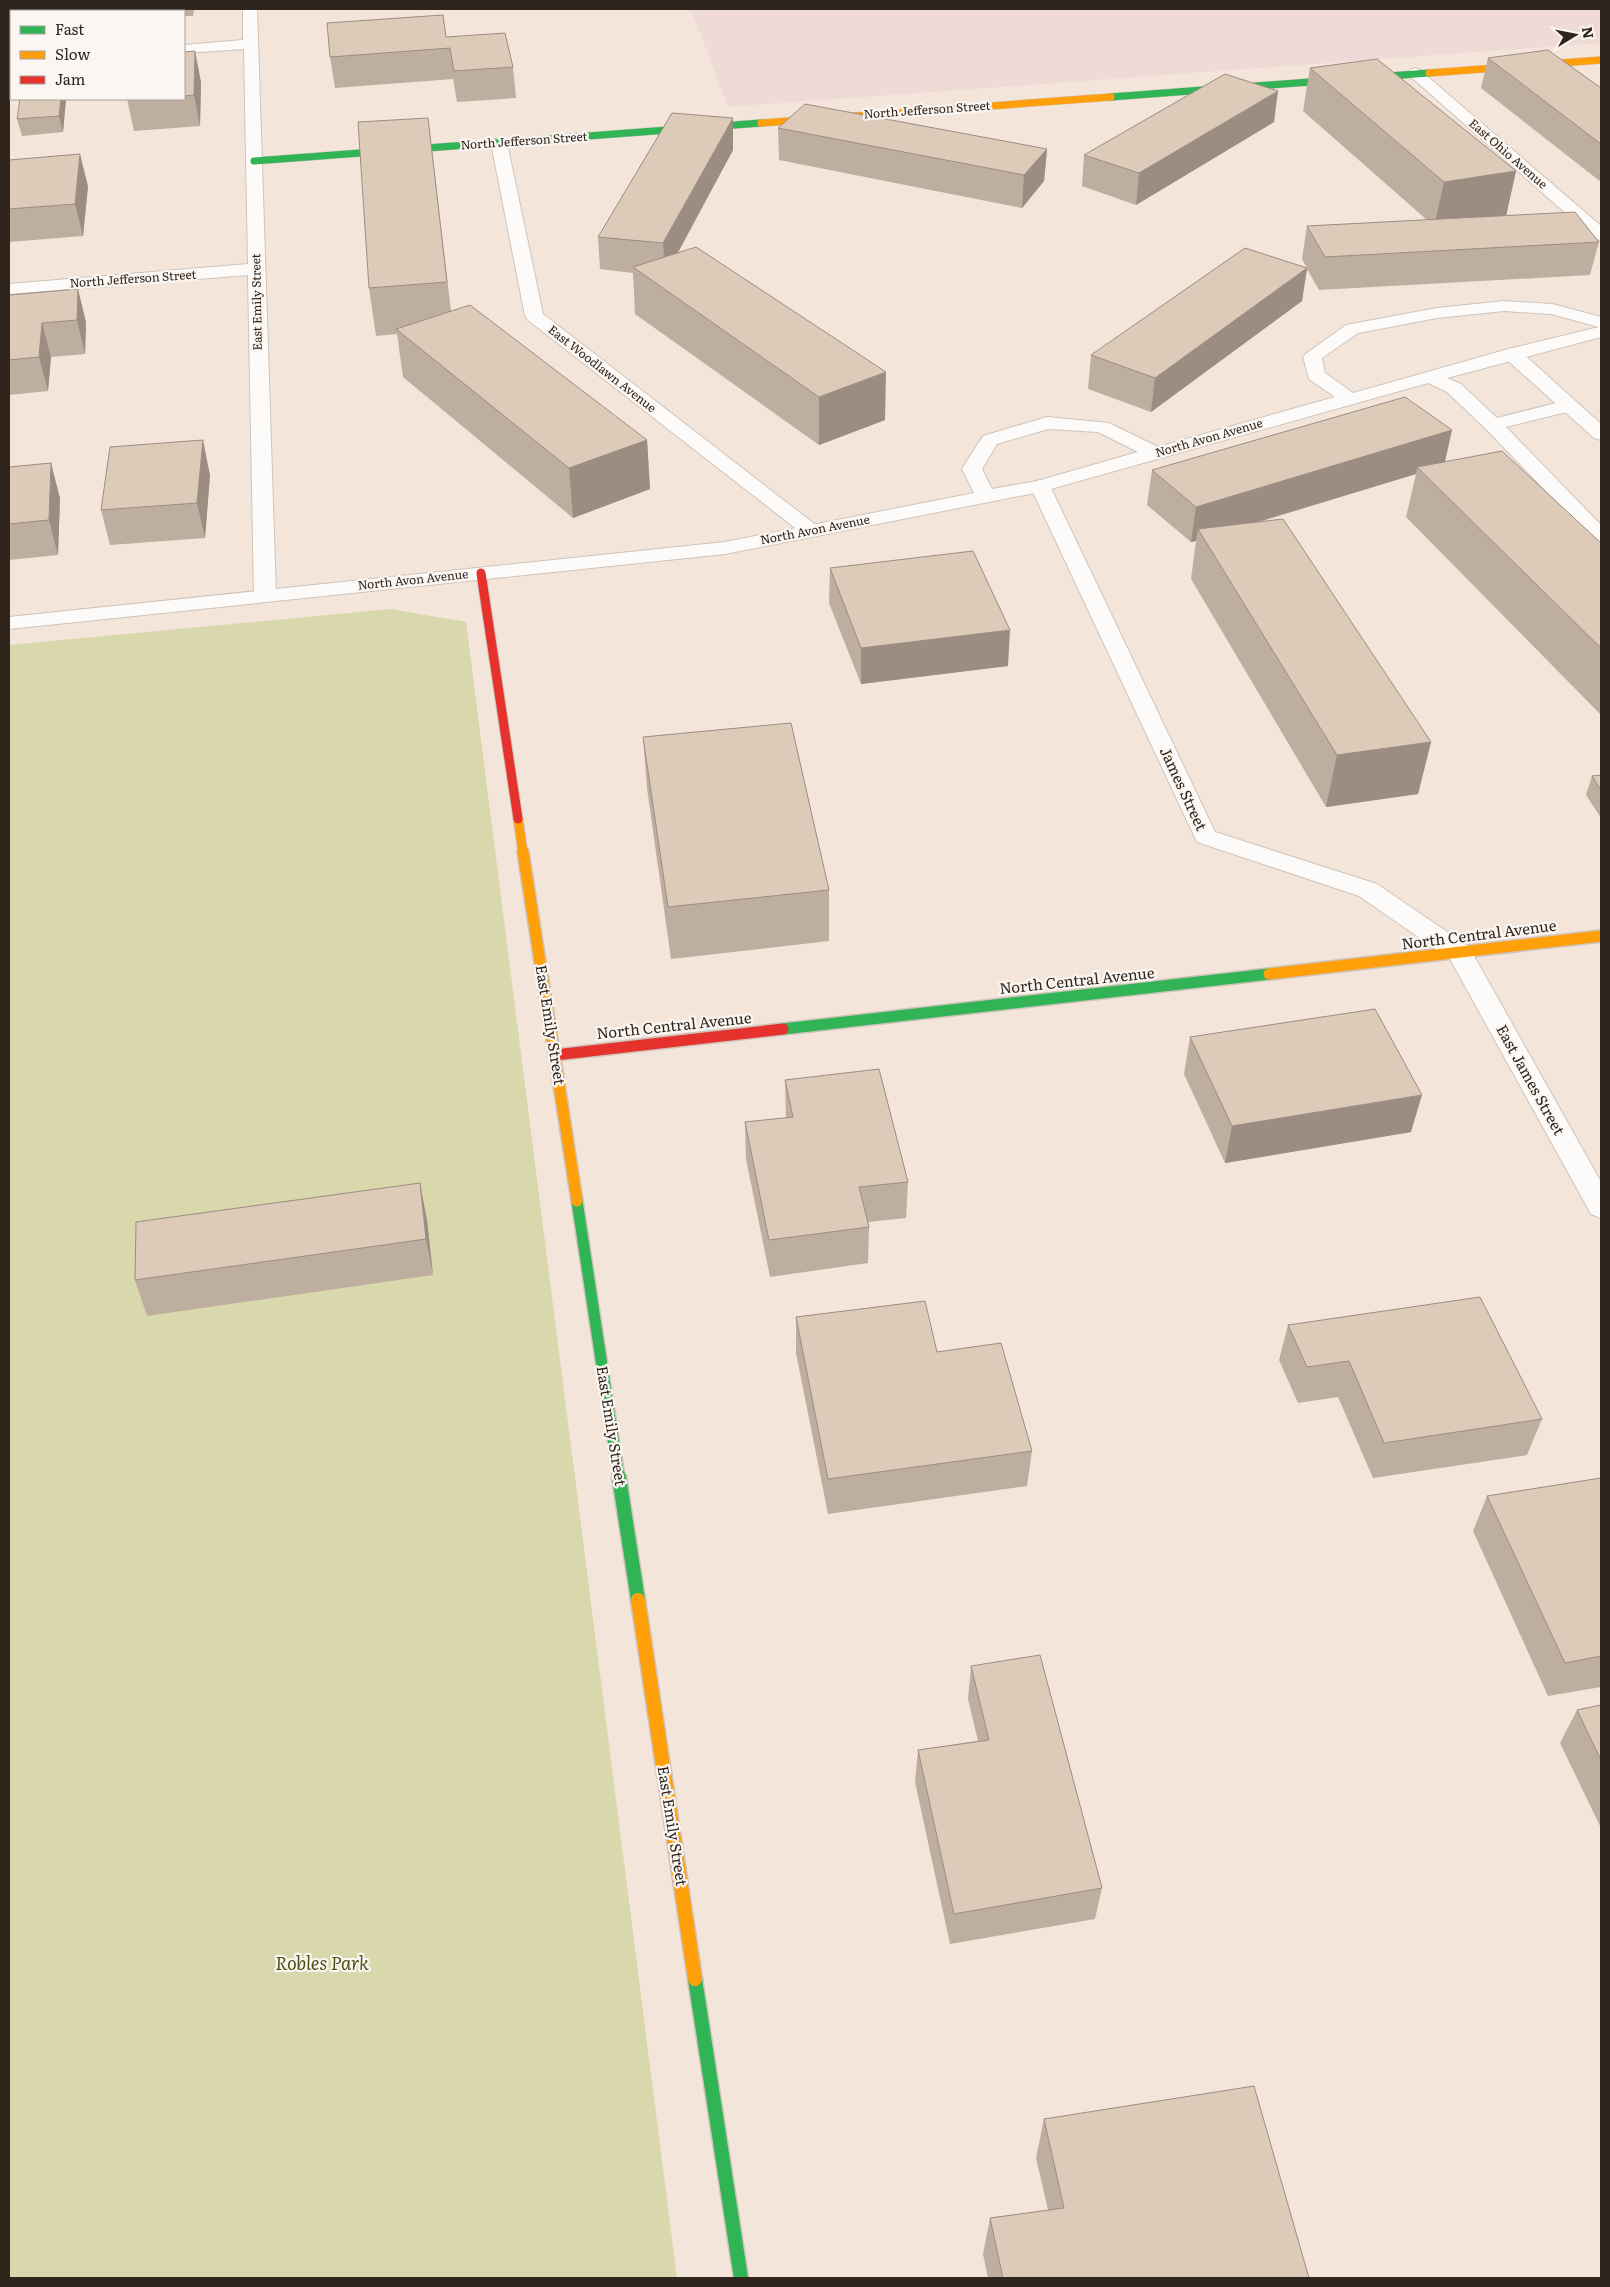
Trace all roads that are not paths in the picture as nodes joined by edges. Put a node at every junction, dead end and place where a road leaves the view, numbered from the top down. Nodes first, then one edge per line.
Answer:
1 (250, 9) edge
2 (250, 44) junction
3 (185, 49) edge
4 (1601, 60) edge
5 (1415, 73) junction
6 (499, 143) junction
7 (254, 161) junction
8 (1601, 236) edge
9 (256, 270) junction
10 (9, 289) edge
11 (1601, 322) edge
12 (1601, 332) edge
13 (1512, 354) junction
14 (1430, 377) junction
15 (1350, 399) junction
16 (1568, 406) junction
17 (1493, 425) junction
18 (1601, 434) edge
19 (1155, 453) junction
20 (1040, 486) junction
21 (985, 495) junction
22 (810, 530) junction
23 (1601, 537) edge
24 (481, 573) junction
25 (264, 596) junction
26 (9, 623) edge
27 (1601, 936) edge
28 (1460, 953) junction
29 (555, 1055) junction
30 (1601, 1207) edge
31 (741, 2278) edge

1 - 2 street, East Emily Street
2 - 3 street
2 - 7 street, East Emily Street
4 - 5 street, North Jefferson Street
5 - 6 street, North Jefferson Street
5 - 8 street, East Ohio Avenue
6 - 7 street, North Jefferson Street
6 - 22 street, East Woodlawn Avenue
7 - 9 street, East Emily Street
9 - 10 street, North Jefferson Street
9 - 25 street, East Emily Street
11 - 15 street
12 - 13 street, North Avon Avenue
13 - 14 street, North Avon Avenue
13 - 16 street
14 - 15 street, North Avon Avenue
14 - 17 street
15 - 19 street, North Avon Avenue
16 - 17 street
16 - 18 street
17 - 23 street
19 - 20 street, North Avon Avenue
19 - 21 street
20 - 21 street, North Avon Avenue
20 - 28 street, James Street
21 - 22 street, North Avon Avenue
22 - 24 street, North Avon Avenue
24 - 25 street, North Avon Avenue
24 - 29 street, East Emily Street
25 - 26 street, North Avon Avenue
27 - 28 street, North Central Avenue
28 - 29 street, North Central Avenue
28 - 30 street, East James Street
29 - 31 street, East Emily Street

